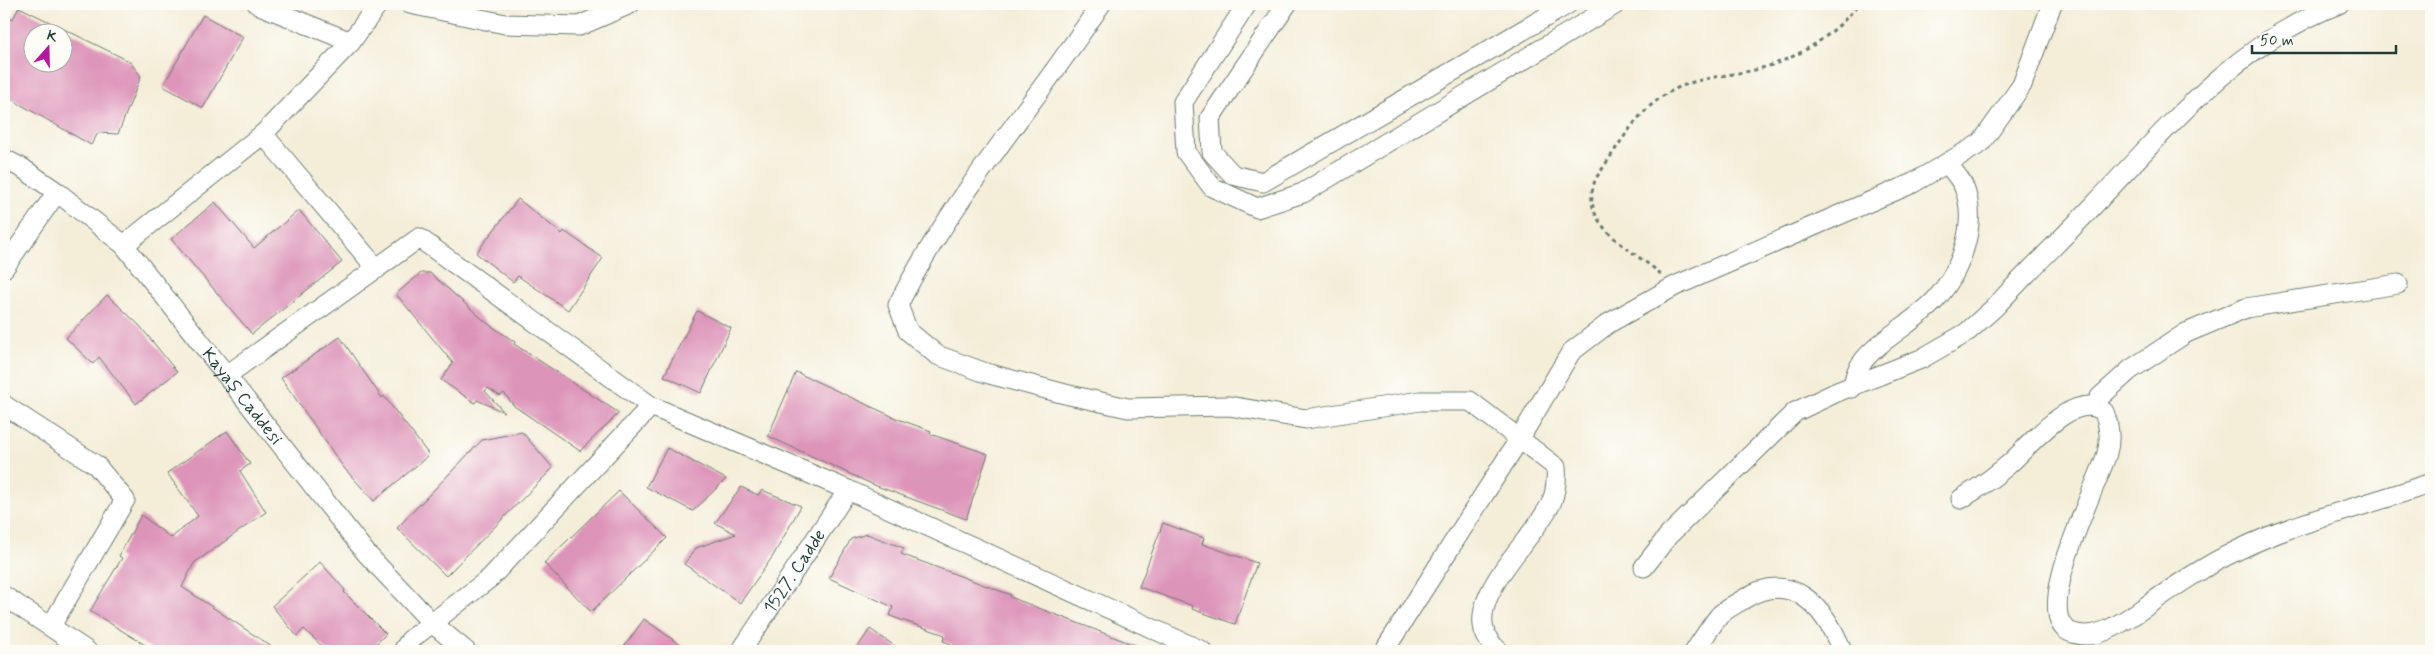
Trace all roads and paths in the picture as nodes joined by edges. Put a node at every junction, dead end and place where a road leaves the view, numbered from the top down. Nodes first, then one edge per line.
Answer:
1 (257, 4) edge
2 (378, 4) edge
3 (410, 4) edge
4 (630, 4) edge
5 (1102, 4) edge
6 (1247, 4) edge
7 (1287, 4) edge
8 (1568, 4) edge
9 (1616, 4) edge
10 (1858, 4) edge
11 (2052, 4) edge
12 (2339, 4) edge
13 (351, 42) junction
14 (263, 134) junction
15 (4, 159) edge
16 (1947, 163) junction
17 (57, 192) junction
18 (124, 245) junction
19 (4, 268) edge
20 (377, 269) junction
21 (2398, 284) dead end
22 (1675, 286) junction
23 (226, 375) junction
24 (1852, 388) junction
25 (4, 404) edge
26 (651, 406) junction
27 (2095, 407) junction
28 (1520, 438) junction
29 (2431, 483) edge
30 (848, 490) junction
31 (1961, 499) dead end
32 (1644, 567) dead end
33 (4, 596) edge
34 (432, 623) junction
35 (51, 626) junction
36 (87, 651) edge
37 (402, 651) edge
38 (466, 651) edge
39 (741, 651) edge
40 (1202, 651) edge
41 (1384, 651) edge
42 (1499, 651) edge
43 (1694, 651) edge
44 (1842, 651) edge

1 - 13 street
2 - 13 street
3 - 4 street
5 - 28 street
6 - 9 street
7 - 8 street
10 - 22 path
11 - 16 street
12 - 24 street
13 - 14 street
14 - 18 street
14 - 20 street
15 - 17 street, Kayaş Caddesi
16 - 22 street
16 - 24 street
17 - 18 street, Kayaş Caddesi
17 - 19 street
18 - 23 street, Kayaş Caddesi
20 - 23 street
20 - 26 street
21 - 27 street
22 - 28 street
23 - 34 street, Kayaş Caddesi
24 - 32 street
25 - 35 street
26 - 30 street
26 - 34 street
27 - 29 street
27 - 31 street
28 - 41 street
28 - 42 street
30 - 39 street, 1527. Cadde
30 - 40 street
33 - 35 street
34 - 37 street
34 - 38 street, Kayaş Caddesi
35 - 36 street
43 - 44 street

